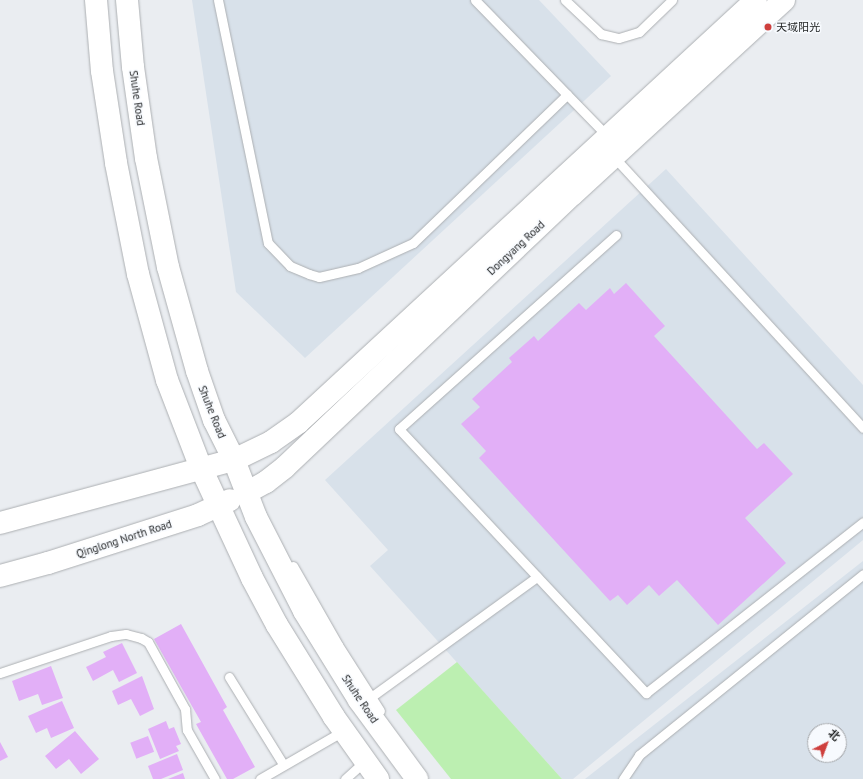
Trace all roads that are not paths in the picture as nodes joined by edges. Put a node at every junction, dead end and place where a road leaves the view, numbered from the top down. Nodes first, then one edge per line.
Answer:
1 (96, 0) edge
2 (127, 0) edge
3 (218, 0) edge
4 (475, 0) edge
5 (565, 0) edge
6 (756, 0) edge
7 (784, 0) edge
8 (667, 2) edge
9 (566, 95) junction
10 (611, 147) junction
11 (616, 235) dead end
12 (863, 428) edge
13 (234, 460) junction
14 (201, 468) junction
15 (246, 493) junction
16 (218, 507) junction
17 (256, 517) junction
18 (863, 522) edge
19 (0, 523) edge
20 (863, 574) edge
21 (0, 576) edge
22 (537, 576) junction
23 (0, 673) edge
24 (229, 677) dead end
25 (368, 703) junction
26 (343, 731) junction
27 (365, 761) junction
28 (283, 764) junction
29 (215, 779) edge
30 (260, 779) edge
31 (345, 779) edge
32 (378, 779) edge
33 (417, 779) edge
34 (427, 779) edge
35 (623, 779) edge

1 - 14 main road
2 - 13 main road, Shuhe Road
3 - 9 lane
4 - 9 lane
5 - 8 lane
6 - 10 main road, Dongyang Road
7 - 10 main road, Dongyang Road
9 - 10 lane
10 - 12 lane
10 - 13 main road, Dongyang Road
10 - 15 main road, Dongyang Road
11 - 22 lane
13 - 14 main road
13 - 15 main road, Shuhe Road
14 - 16 main road
14 - 19 main road
15 - 16 main road, Qinglong North Road
15 - 17 main road, Shuhe Road
16 - 21 main road, Qinglong North Road
16 - 26 main road
17 - 25 main road, Shuhe Road
17 - 25 lane
18 - 22 lane
20 - 35 lane
22 - 25 lane
23 - 29 lane
24 - 28 lane
25 - 33 main road, Shuhe Road
25 - 34 lane
26 - 27 main road
26 - 28 lane
27 - 31 lane
27 - 32 main road
28 - 30 lane

